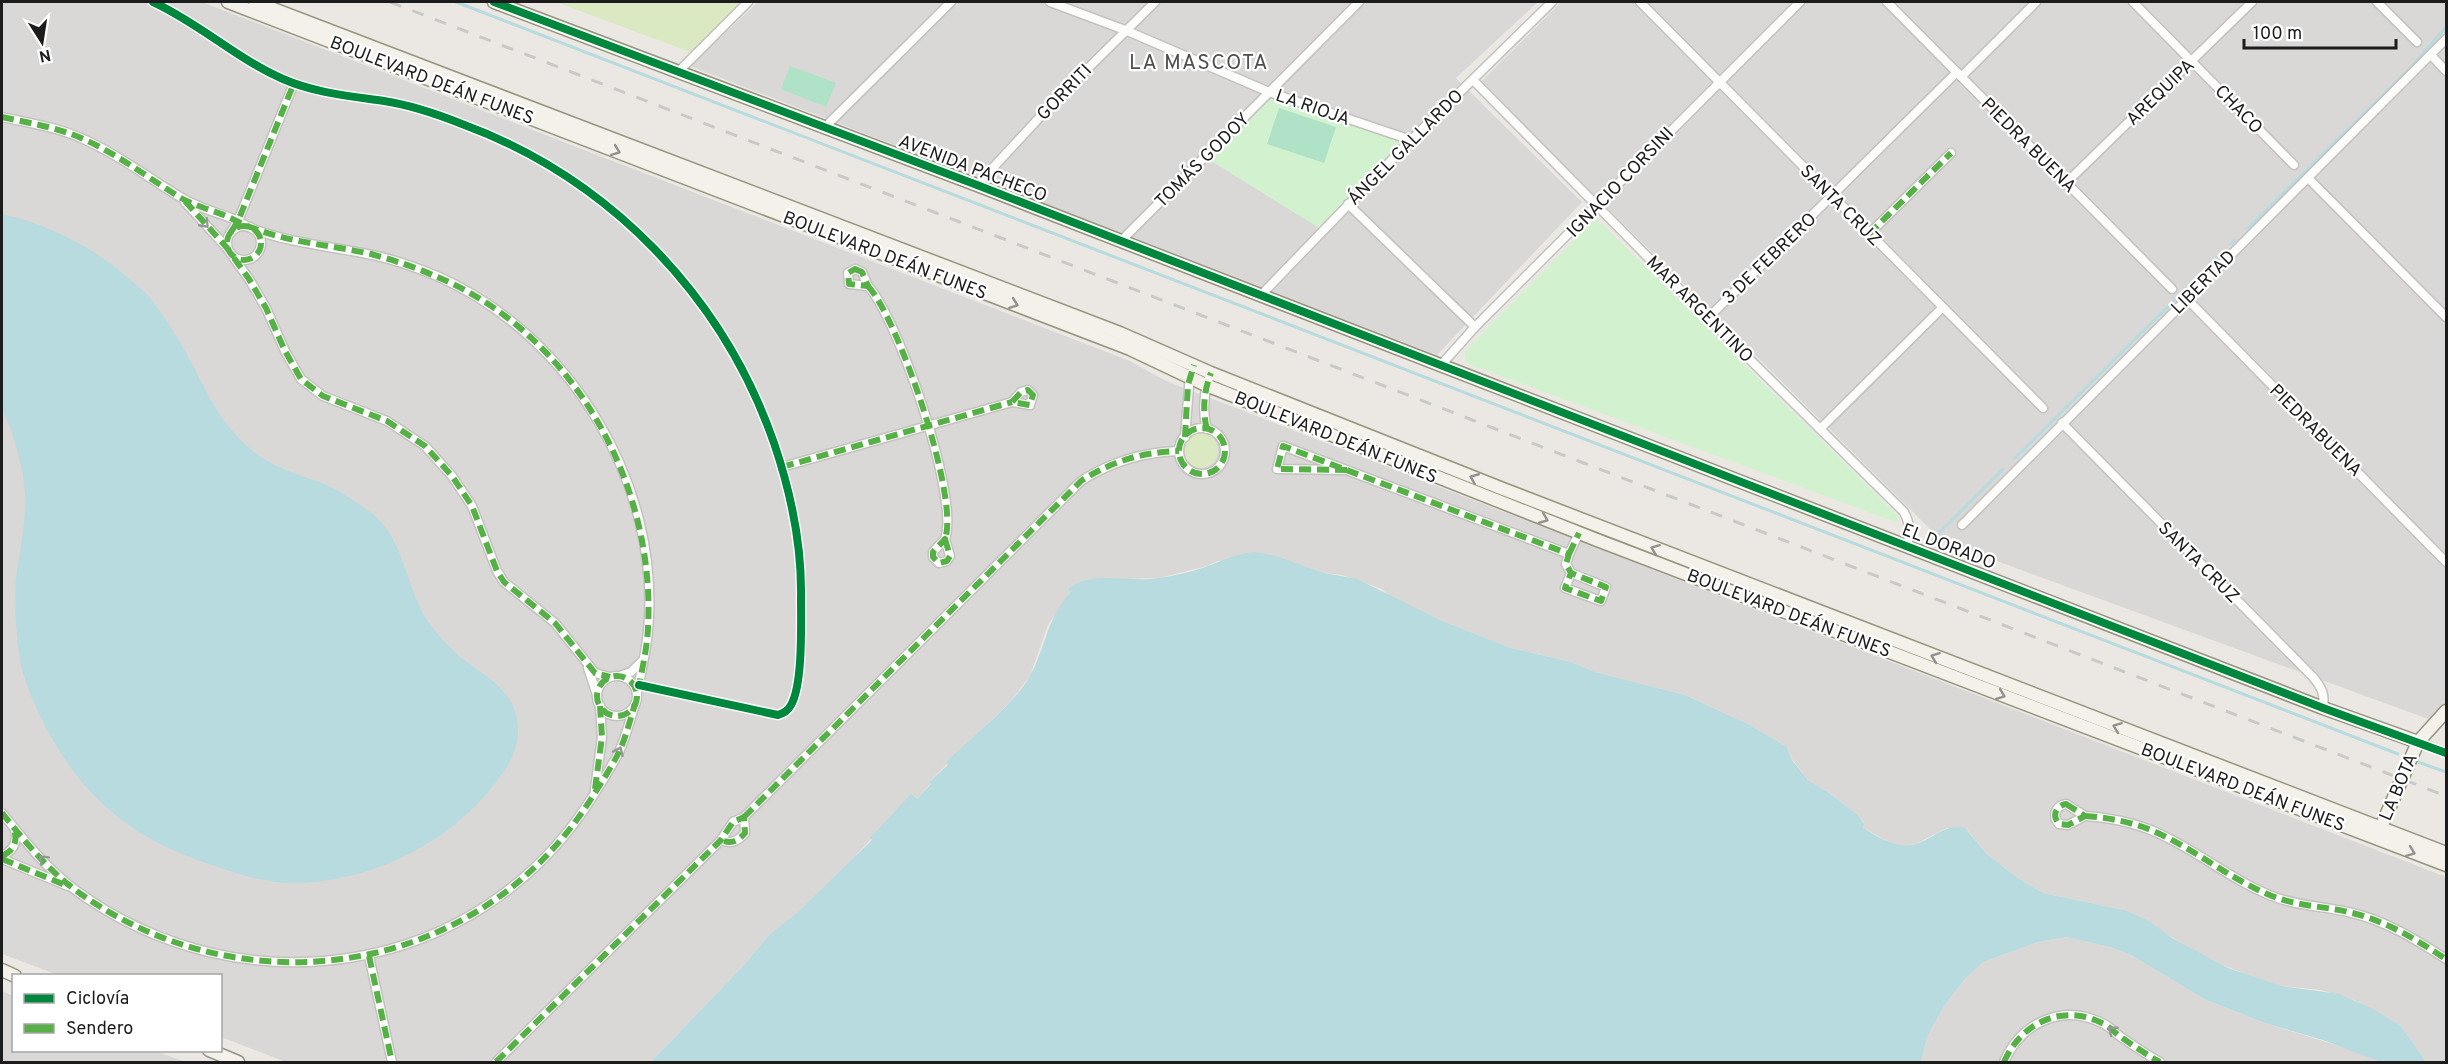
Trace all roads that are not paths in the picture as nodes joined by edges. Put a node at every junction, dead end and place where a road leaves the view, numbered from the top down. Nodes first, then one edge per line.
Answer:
1 (153, 2) edge
2 (228, 2) edge
3 (255, 2) edge
4 (494, 2) edge
5 (748, 2) edge
6 (951, 2) edge
7 (1050, 2) edge
8 (1155, 2) edge
9 (1359, 2) edge
10 (1552, 2) edge
11 (1640, 2) edge
12 (1800, 2) edge
13 (1887, 2) edge
14 (2036, 2) edge
15 (2133, 2) edge
16 (2252, 2) edge
17 (2377, 2) edge
18 (1125, 30) junction
19 (2446, 39) edge
20 (2417, 42) dead end
21 (2431, 55) junction
22 (2193, 61) junction
23 (2446, 71) edge
24 (678, 72) junction
25 (1959, 75) junction
26 (1473, 80) junction
27 (1719, 81) junction
28 (294, 83) junction
29 (1269, 92) junction
30 (2, 117) edge
31 (825, 128) junction
32 (1411, 140) junction
33 (1951, 153) dead end
34 (2294, 165) dead end
35 (2308, 178) junction
36 (2067, 182) junction
37 (976, 185) junction
38 (1832, 196) junction
39 (183, 199) junction
40 (1348, 204) junction
41 (1597, 206) junction
42 (238, 221) junction
43 (250, 228) junction
44 (231, 232) junction
45 (1869, 234) junction
46 (282, 238) junction
47 (1121, 242) junction
48 (228, 249) junction
49 (257, 253) junction
50 (234, 258) junction
51 (249, 279) junction
52 (868, 286) dead end
53 (2172, 289) dead end
54 (1261, 295) junction
55 (2187, 298) junction
56 (1942, 308) junction
57 (2446, 317) edge
58 (1708, 318) junction
59 (1475, 327) junction
60 (1194, 365) junction
61 (1441, 365) junction
62 (1211, 373) junction
63 (1189, 377) junction
64 (1206, 385) junction
65 (1012, 402) dead end
66 (2043, 408) dead end
67 (2062, 423) junction
68 (929, 425) junction
69 (1207, 429) junction
70 (1820, 429) junction
71 (1185, 437) junction
72 (1179, 452) junction
73 (782, 467) junction
74 (1347, 470) junction
75 (1962, 525) dead end
76 (1579, 533) junction
77 (945, 539) dead end
78 (1907, 545) junction
79 (1569, 554) junction
80 (2446, 562) edge
81 (1571, 573) junction
82 (644, 658) junction
83 (587, 665) junction
84 (615, 676) junction
85 (638, 689) junction
86 (597, 695) junction
87 (635, 704) junction
88 (600, 706) junction
89 (2323, 708) junction
90 (2446, 711) edge
91 (2418, 742) junction
92 (2446, 753) edge
93 (594, 794) junction
94 (2, 813) edge
95 (2085, 816) dead end
96 (744, 817) junction
97 (2, 819) edge
98 (12, 827) junction
99 (2378, 833) junction
100 (721, 840) junction
101 (2446, 853) edge
102 (2, 857) edge
103 (2446, 865) edge
104 (72, 888) junction
105 (369, 956) junction
106 (2446, 959) edge
107 (213, 1052) edge
108 (238, 1062) edge
109 (392, 1062) edge
110 (496, 1062) edge
111 (2004, 1062) edge
112 (2160, 1062) edge

1 - 28 street
2 -> 63 main road, BOULEVARD DEÁN FUNES
3 - 60 main road, BOULEVARD DEÁN FUNES
4 - 24 main road, AVENIDA PACHECO
5 - 24 street
6 - 31 street
7 - 18 street, LA RIOJA
8 - 18 street, GORRITI
9 - 29 street, TOMÁS GODOY
10 - 26 street, ÁNGEL GALLARDO
11 - 27 street, SANTA CRUZ
12 - 27 street, IGNACIO CORSINI
13 - 25 street, PIEDRA BUENA
14 - 25 street, 3 DE FEBRERO
15 - 22 street, CHACO
16 - 22 street, AREQUIPA
17 - 20 street
18 - 29 street, LA RIOJA
18 - 37 street, GORRITI
19 - 21 street, LIBERTAD
21 - 23 street
21 - 35 street, LIBERTAD
22 - 34 street, CHACO
22 - 36 street, AREQUIPA
24 - 31 main road, AVENIDA PACHECO
25 - 36 street, PIEDRA BUENA
25 - 38 street, 3 DE FEBRERO
26 - 32 street, ÁNGEL GALLARDO
26 - 41 street, MAR ARGENTINO
27 - 38 street, SANTA CRUZ
27 - 41 street, IGNACIO CORSINI
28 - 42 street
28 - 73 street
29 - 32 street, LA RIOJA
29 - 47 street, TOMÁS GODOY
30 - 39 street
31 - 37 main road, AVENIDA PACHECO
32 - 40 street, ÁNGEL GALLARDO
33 - 45 street
35 - 55 street, LIBERTAD
35 - 57 street
36 - 53 street, PIEDRA BUENA
37 - 47 main road, AVENIDA PACHECO
38 - 45 street, SANTA CRUZ
38 - 58 street, 3 DE FEBRERO
39 - 42 street
39 -> 48 street
40 - 54 street, ÁNGEL GALLARDO
40 - 59 street
41 - 58 street, MAR ARGENTINO
41 - 59 street, IGNACIO CORSINI
42 - 43 street
42 - 44 street
43 - 44 street
43 - 46 street
43 - 49 street
44 - 48 street
45 - 56 street, SANTA CRUZ
46 - 49 street
46 - 82 street
47 - 54 main road, AVENIDA PACHECO
48 - 50 street
49 - 50 street
49 - 51 street
50 - 51 street
51 - 83 street
52 - 68 street
54 - 61 main road, AVENIDA PACHECO
55 - 67 street, LIBERTAD
55 - 80 street, PIEDRABUENA
56 - 66 street, SANTA CRUZ
56 - 70 street
58 - 70 street, MAR ARGENTINO
59 - 61 street, IGNACIO CORSINI
60 - 62 main road, BOULEVARD DEÁN FUNES
60 - 63 street
61 - 78 main road, EL DORADO
62 - 64 street
99 -> 62 main road, BOULEVARD DEÁN FUNES
63 - 64 main road, BOULEVARD DEÁN FUNES
63 - 71 street
64 - 69 street
64 -> 76 main road, BOULEVARD DEÁN FUNES
65 - 68 street
67 - 75 street, LIBERTAD
67 - 89 street, SANTA CRUZ
68 - 73 street
68 - 77 street
69 - 71 street
69 - 72 street
70 - 78 street, MAR ARGENTINO
71 - 72 street
72 - 96 street
73 - 85 street
74 - 74 street
74 - 79 street
76 - 79 street
76 -> 99 main road, BOULEVARD DEÁN FUNES
78 - 89 main road, EL DORADO
79 - 81 street
81 - 81 street
82 - 84 street
82 - 85 street
83 - 84 street
83 - 86 street
84 - 85 street
84 - 86 street
85 - 87 street
86 - 88 street
87 - 88 street
93 -> 87 street
88 - 93 street
89 - 91 main road, EL DORADO
90 - 91 main road, LA BOTA
91 - 92 street, EL DORADO
91 - 99 main road, LA BOTA
93 - 105 street
94 - 98 street
95 - 106 street
96 - 100 street
96 - 100 street
97 - 98 street
98 - 102 street
104 -> 98 street
99 - 101 main road, BOULEVARD DEÁN FUNES
99 -> 103 main road, BOULEVARD DEÁN FUNES
100 - 110 street
102 - 104 street
104 - 105 street
105 - 109 street
107 - 108 main road
112 -> 111 street

